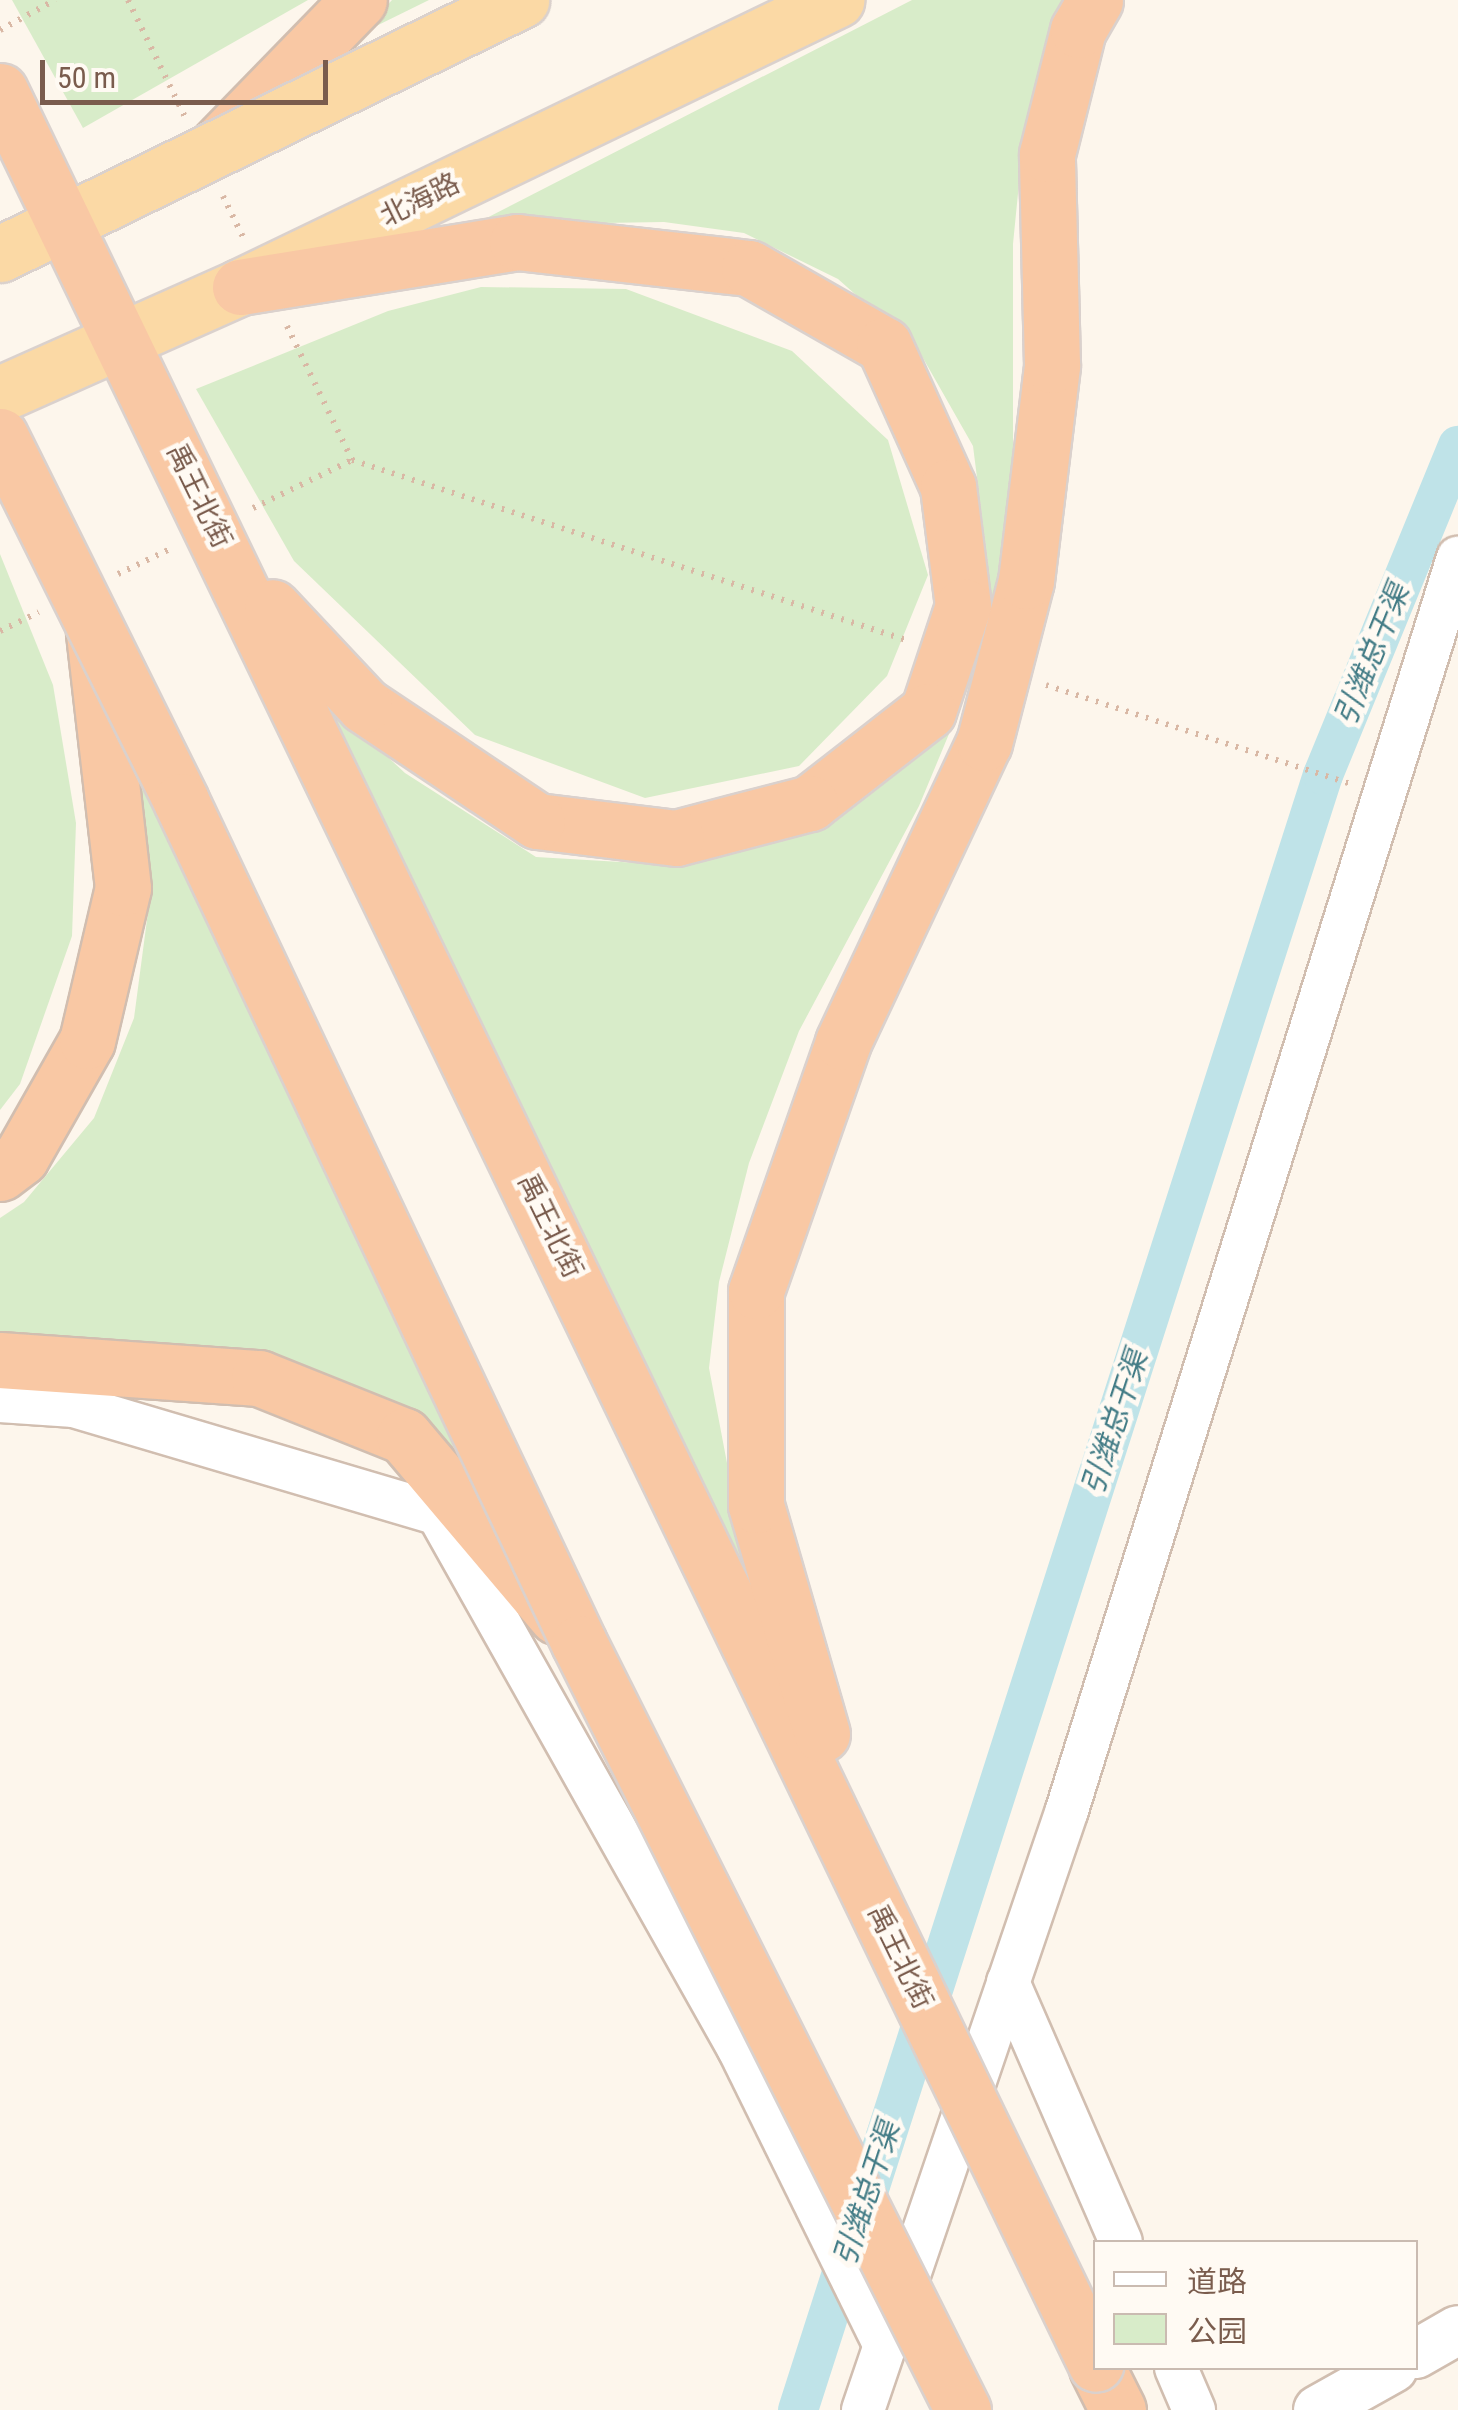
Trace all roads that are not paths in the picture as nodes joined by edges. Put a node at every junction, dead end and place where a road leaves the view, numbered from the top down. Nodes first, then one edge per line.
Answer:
1 (359, 0) edge
2 (522, 0) edge
3 (836, 0) edge
4 (1095, 0) edge
5 (0, 92) edge
6 (203, 152) junction
7 (0, 254) edge
8 (244, 267) junction
9 (0, 394) edge
10 (0, 436) edge
11 (1458, 558) edge
12 (235, 568) junction
13 (94, 632) junction
14 (0, 1173) edge
15 (0, 1360) edge
16 (0, 1401) edge
17 (579, 1643) junction
18 (866, 1886) junction
19 (1008, 1982) junction
20 (1120, 2240) edge
21 (1458, 2330) edge
22 (884, 2345) junction
23 (1418, 2353) edge
24 (1093, 2360) edge
25 (1098, 2370) edge
26 (1177, 2370) edge
27 (1389, 2370) edge
28 (863, 2410) edge
29 (963, 2410) edge
30 (1118, 2410) edge
31 (1194, 2410) edge
32 (1318, 2410) edge

1 - 6 highway, bridge
2 - 6 main road, bridge
3 - 8 main road, 北海路, bridge
4 - 18 highway, bridge
5 - 12 highway, 禹王北街, bridge
6 - 7 main road, bridge
8 - 9 main road, 北海路, bridge
8 - 12 highway, bridge
10 - 13 highway, bridge
11 - 19 street
12 - 18 highway, 禹王北街, bridge
13 - 14 highway
13 - 17 highway, bridge
15 - 17 highway, bridge
16 - 22 street
17 - 29 highway, bridge
18 - 24 highway, 禹王北街, bridge
19 - 20 street
19 - 22 street
21 - 23 main road
22 - 28 street
25 - 30 highway, 禹王北街
26 - 31 street
27 - 32 main road

